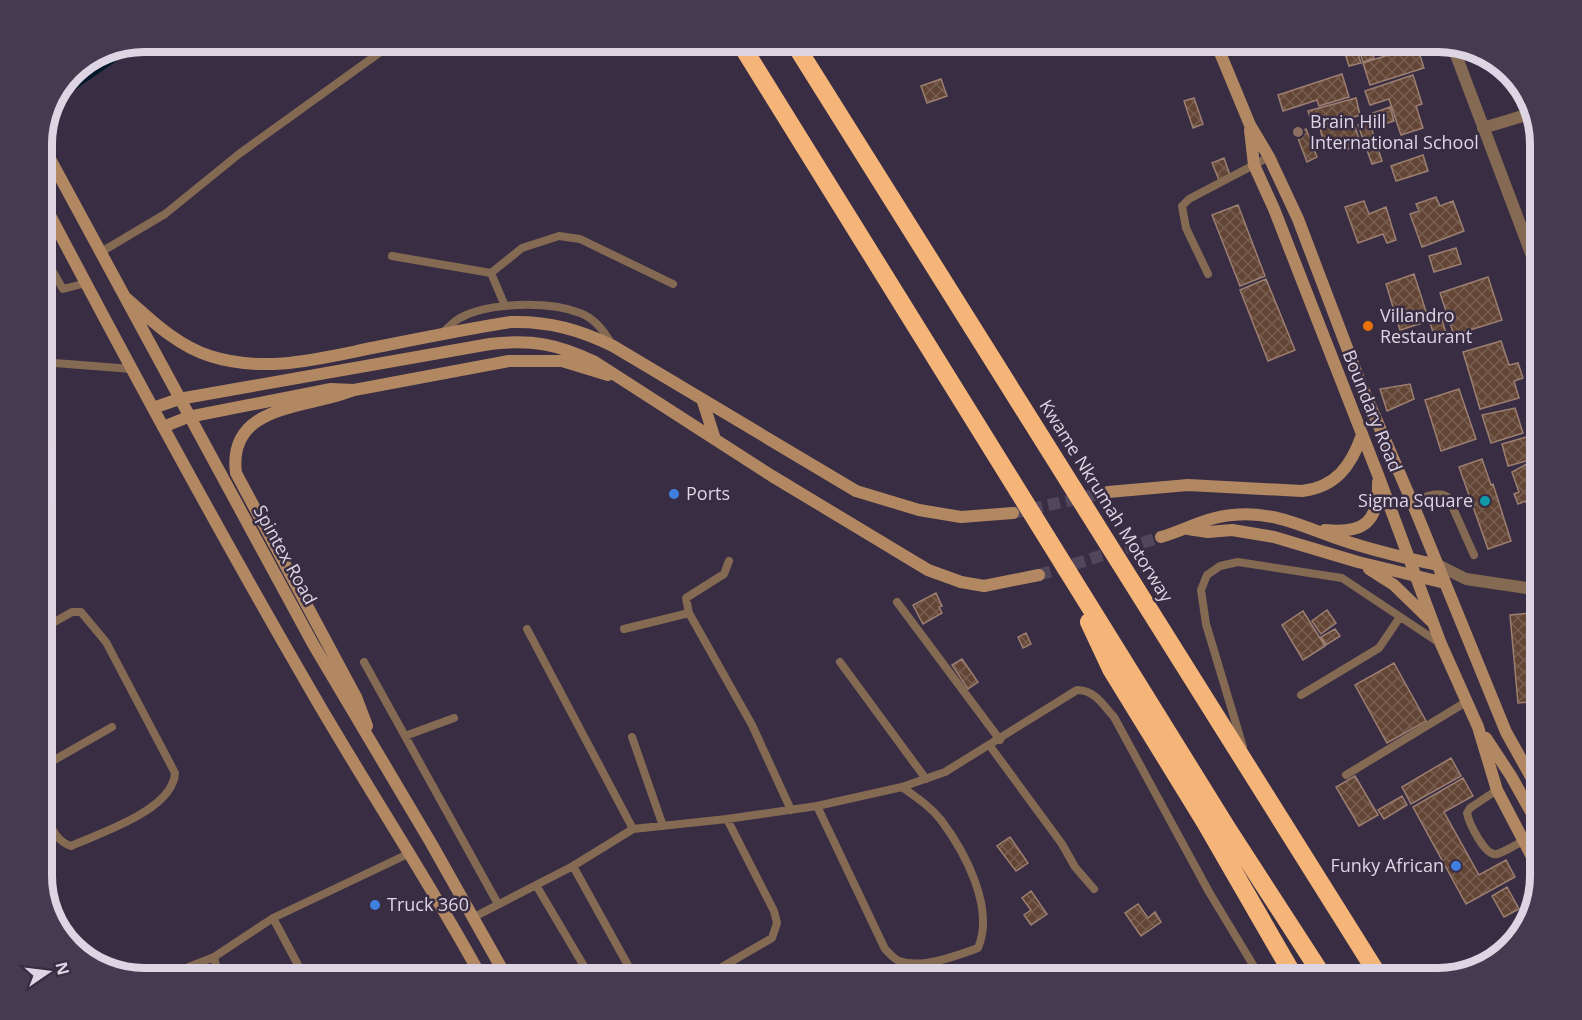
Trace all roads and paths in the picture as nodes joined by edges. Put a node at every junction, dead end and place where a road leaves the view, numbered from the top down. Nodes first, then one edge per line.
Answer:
1 (380, 52) edge
2 (746, 52) edge
3 (800, 52) edge
4 (1220, 52) edge
5 (1456, 54) edge
6 (1525, 115) edge
7 (1250, 125) junction
8 (1483, 128) junction
9 (1269, 157) junction
10 (53, 164) edge
11 (1254, 165) junction
12 (53, 221) edge
13 (1530, 251) edge
14 (101, 252) junction
15 (392, 256) dead end
16 (53, 272) edge
17 (492, 273) junction
18 (1208, 274) dead end
19 (86, 283) junction
20 (673, 284) dead end
21 (125, 297) junction
22 (505, 306) junction
23 (441, 334) junction
24 (613, 346) junction
25 (53, 363) edge
26 (132, 369) junction
27 (618, 378) junction
28 (354, 390) junction
29 (178, 399) junction
30 (703, 402) junction
31 (153, 408) junction
32 (188, 417) junction
33 (163, 426) junction
34 (1362, 435) junction
35 (715, 439) junction
36 (1378, 475) junction
37 (1108, 492) tunnel mouth
38 (1412, 502) junction
39 (1013, 513) tunnel mouth
40 (1187, 529) junction
41 (1316, 529) junction
42 (1161, 537) tunnel mouth
43 (1474, 555) dead end
44 (1409, 559) junction
45 (729, 561) dead end
46 (1358, 562) junction
47 (1438, 566) junction
48 (1039, 575) tunnel mouth
49 (1414, 575) junction
50 (1466, 579) junction
51 (1445, 583) junction
52 (1077, 586) junction
53 (1530, 589) edge
54 (897, 602) dead end
55 (689, 613) junction
56 (1401, 617) junction
57 (53, 623) edge
58 (1433, 624) junction
59 (527, 629) dead end
60 (624, 629) dead end
61 (1441, 644) junction
62 (364, 662) dead end
63 (840, 662) dead end
64 (1301, 694) dead end
65 (1466, 702) junction
66 (454, 718) dead end
67 (1478, 727) junction
68 (112, 728) dead end
69 (405, 736) junction
70 (632, 737) dead end
71 (1000, 740) junction
72 (990, 746) junction
73 (380, 758) junction
74 (53, 761) edge
75 (1251, 772) junction
76 (1346, 775) dead end
77 (1530, 775) edge
78 (926, 779) junction
79 (902, 787) junction
80 (1497, 790) junction
81 (817, 806) junction
82 (791, 810) junction
83 (1530, 810) edge
84 (727, 819) junction
85 (663, 826) junction
86 (633, 829) junction
87 (53, 830) edge
88 (1523, 842) junction
89 (410, 853) junction
90 (1530, 854) edge
91 (573, 866) junction
92 (536, 885) junction
93 (1094, 889) dead end
94 (498, 904) junction
95 (474, 916) junction
96 (273, 918) junction
97 (214, 957) junction
98 (187, 968) edge
99 (217, 968) edge
100 (300, 968) edge
101 (477, 968) edge
102 (502, 968) edge
103 (585, 968) edge
104 (629, 968) edge
105 (720, 968) edge
106 (1255, 968) edge
107 (1289, 968) edge
108 (1318, 968) edge
109 (1374, 968) edge

1 - 14 lane
2 - 52 highway
3 - 75 highway, Kwame Nkrumah Motorway
4 - 7 main road, Boundary Road
5 - 8 street
6 - 8 street
7 - 9 main road, Boundary Road
7 - 11 main road, Boundary Road
8 - 13 street
9 - 11 lane
9 - 38 main road, Boundary Road
10 - 14 main road, Spintex Road
11 - 18 lane
11 - 34 main road, Boundary Road
12 - 19 main road
14 - 21 main road, Spintex Road
15 - 17 lane
16 - 19 lane
17 - 20 lane
17 - 22 lane
19 - 26 main road
21 - 23 main road
21 - 29 main road, Spintex Road
22 - 23 lane
22 - 24 lane
23 - 24 main road
24 - 30 main road
25 - 26 lane
26 - 31 main road
27 - 28 main road
27 - 29 main road
27 - 35 main road
28 - 32 main road
28 - 73 main road
29 - 31 main road
29 - 32 main road, Spintex Road
30 - 35 main road
30 - 39 main road
31 - 33 main road
32 - 33 main road
32 - 73 main road, Spintex Road
33 - 89 main road
34 - 36 main road, Boundary Road
34 - 37 main road
35 - 48 main road
36 - 41 main road
36 - 44 main road, Boundary Road
38 - 43 lane
38 - 47 main road, Boundary Road
40 - 41 main road
40 - 42 main road
40 - 46 main road
41 - 44 main road
44 - 47 main road
44 - 49 main road, Boundary Road
45 - 55 lane
46 - 49 main road
46 - 58 main road
47 - 50 street
47 - 51 main road, Boundary Road
49 - 51 main road
49 - 58 main road, Boundary Road
50 - 51 street
50 - 53 street
51 - 77 main road, Boundary Road
52 - 107 highway
52 - 108 highway
54 - 71 lane
55 - 60 lane
55 - 82 lane
56 - 61 lane
56 - 64 lane
56 - 75 lane
57 - 87 lane
58 - 61 main road, Boundary Road
59 - 86 lane
61 - 65 main road, Boundary Road
62 - 69 lane
63 - 78 lane
65 - 67 main road, Boundary Road
65 - 76 lane
66 - 69 lane
67 - 80 main road, Boundary Road
67 - 83 main road
68 - 74 lane
69 - 94 lane
70 - 85 lane
71 - 72 lane
71 - 106 lane
72 - 78 lane
72 - 93 lane
73 - 95 main road, Spintex Road
75 - 109 highway, Kwame Nkrumah Motorway
78 - 79 lane
79 - 81 lane
79 - 81 lane
80 - 88 main road, Boundary Road
80 - 88 lane
81 - 82 lane
82 - 84 lane
84 - 85 lane
84 - 105 lane
85 - 86 lane
86 - 91 lane
88 - 90 main road, Boundary Road
89 - 96 lane
89 - 101 main road
91 - 92 lane
91 - 104 lane
92 - 94 lane
92 - 103 lane
94 - 95 lane
95 - 102 main road, Spintex Road
96 - 97 lane
96 - 100 lane
97 - 98 lane
97 - 99 lane

